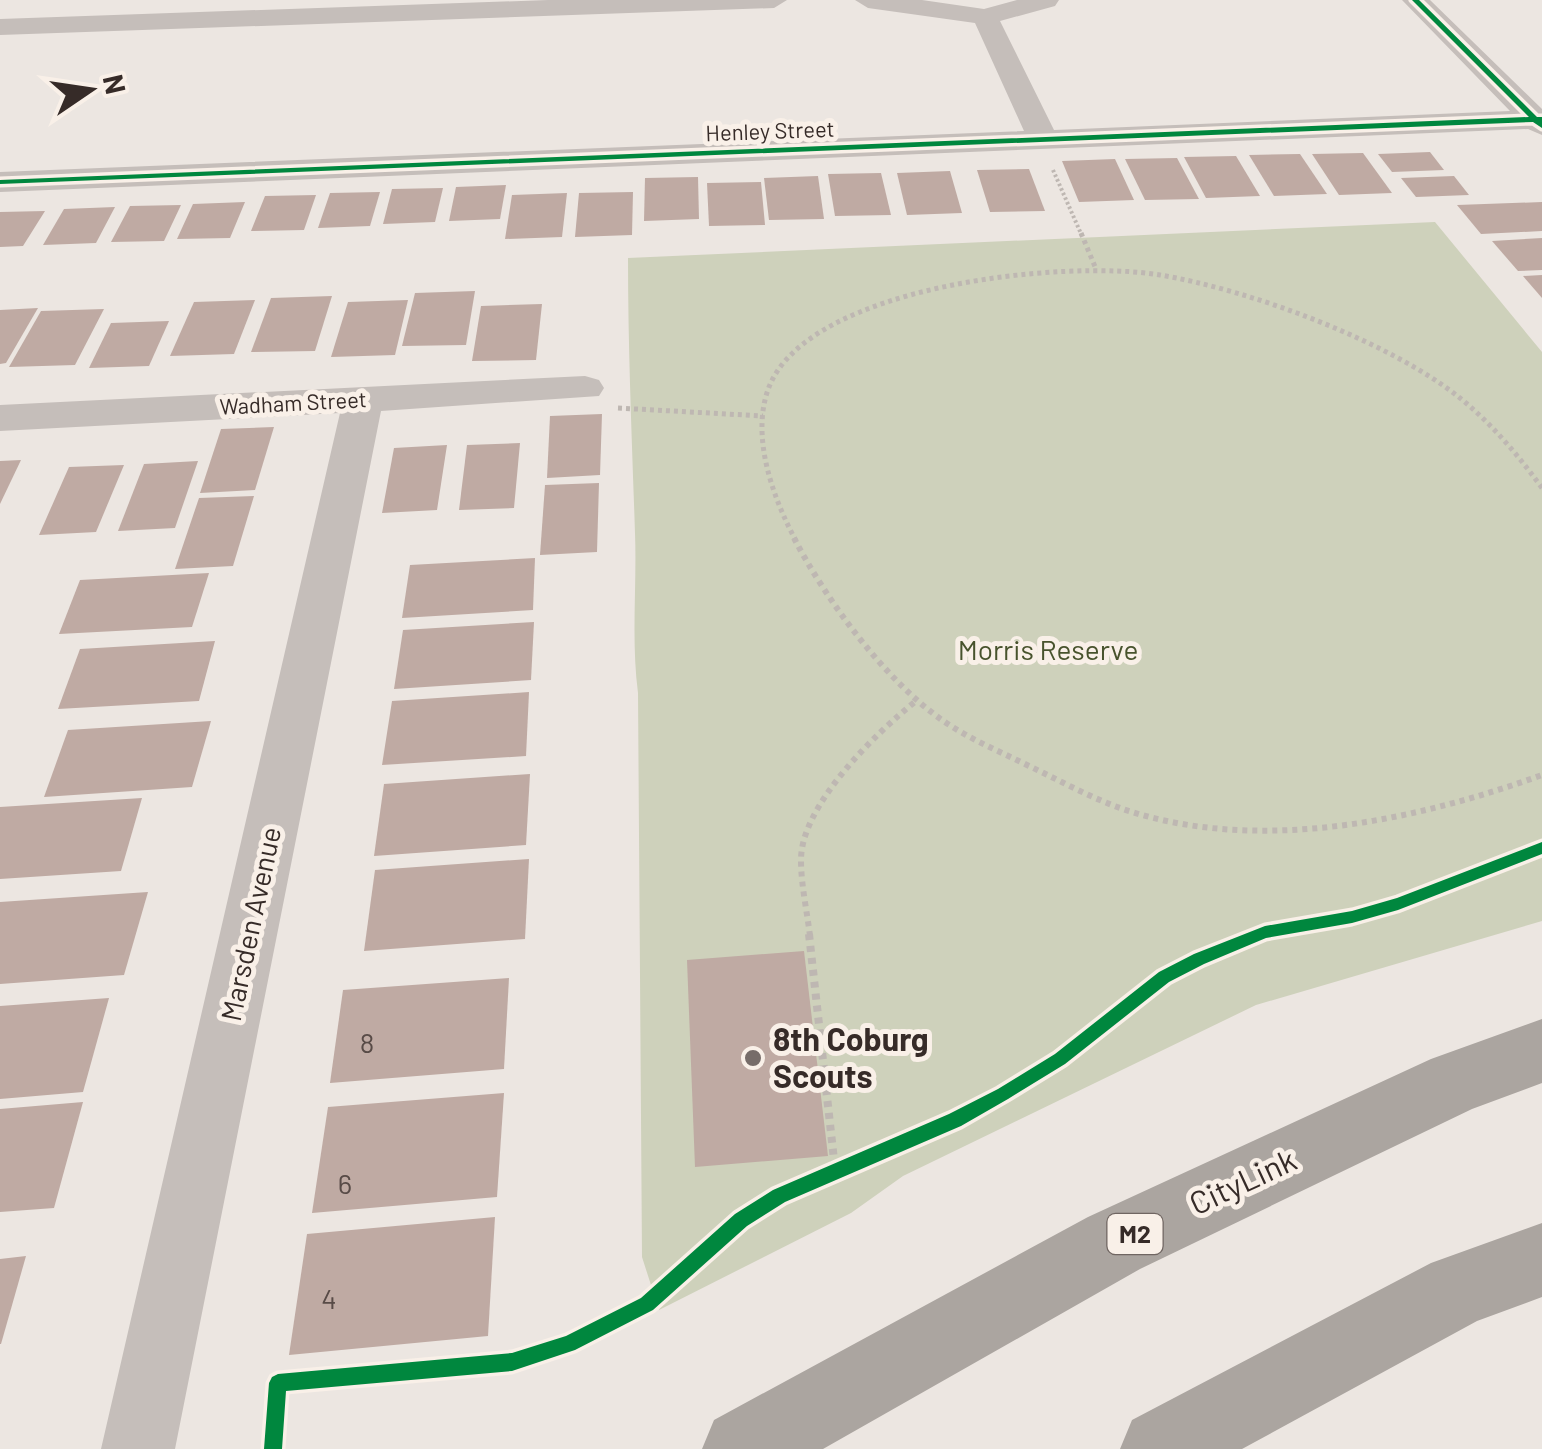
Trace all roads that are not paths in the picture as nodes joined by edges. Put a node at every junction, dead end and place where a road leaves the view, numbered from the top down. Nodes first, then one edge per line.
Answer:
1 (774, 0) edge
2 (868, 0) edge
3 (1046, 0) edge
4 (1415, 0) edge
5 (985, 17) junction
6 (0, 26) edge
7 (1540, 121) edge
8 (1048, 154) junction
9 (0, 182) edge
10 (600, 398) road end
11 (364, 400) junction
12 (0, 418) edge
13 (1542, 1050) edge
14 (1542, 1260) edge
15 (138, 1449) edge
16 (744, 1449) edge
17 (1161, 1449) edge

1 - 6 street
2 - 5 street
3 - 5 street
4 - 7 street
5 - 8 street
7 - 8 street, Henley Street
8 - 9 street, Henley Street
10 - 11 street, Wadham Street
11 - 12 street, Wadham Street
11 - 15 street, Marsden Avenue
13 - 16 highway, CityLink / M2
14 - 17 highway

